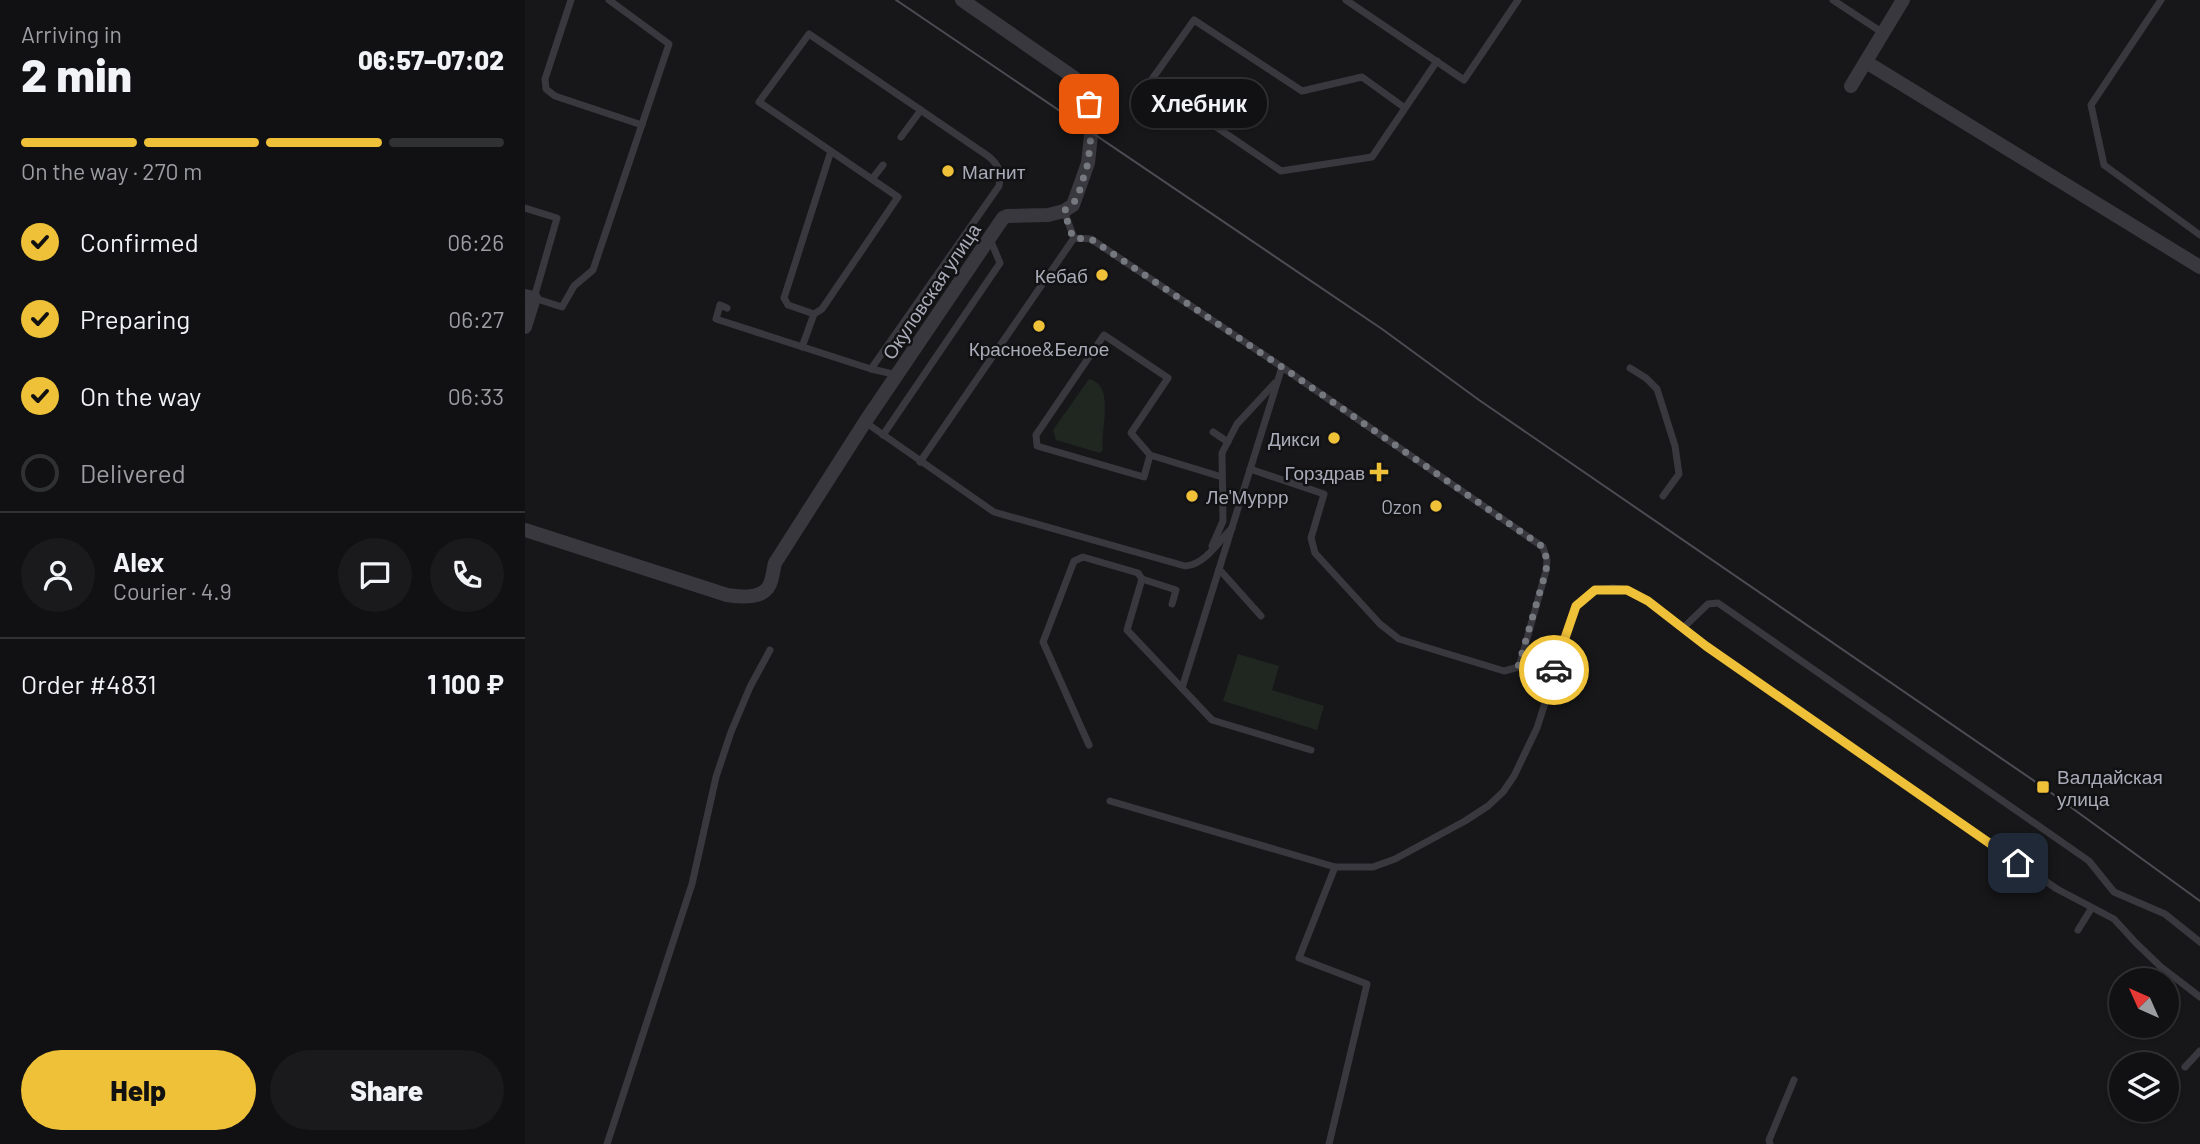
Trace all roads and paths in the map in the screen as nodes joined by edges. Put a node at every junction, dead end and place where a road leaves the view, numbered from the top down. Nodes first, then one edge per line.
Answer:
1 (571, 0) edge
2 (609, 0) edge
3 (1346, 0) edge
4 (1518, 0) edge
5 (1832, 0) edge
6 (1903, 0) edge
7 (2161, 0) edge
8 (964, 2) edge
9 (1883, 33) junction
10 (1437, 61) junction
11 (1866, 62) junction
12 (1851, 86) dead end
13 (1405, 108) junction
14 (921, 110) junction
15 (642, 125) junction
16 (901, 137) dead end
17 (831, 151) junction
18 (883, 164) dead end
19 (872, 179) junction
20 (525, 208) edge
21 (1064, 211) junction
22 (2200, 234) edge
23 (990, 238) junction
24 (1073, 238) junction
25 (2200, 267) edge
26 (529, 297) edge
27 (727, 307) dead end
28 (814, 314) junction
29 (525, 327) edge
30 (802, 347) junction
31 (1282, 367) junction
32 (1630, 368) dead end
33 (871, 369) junction
34 (898, 375) junction
35 (1277, 381) junction
36 (866, 422) junction
37 (1213, 432) dead end
38 (883, 435) junction
39 (1228, 442) junction
40 (1150, 455) junction
41 (920, 462) junction
42 (1250, 469) junction
43 (1222, 477) junction
44 (1663, 496) dead end
45 (1232, 528) junction
46 (525, 530) edge
47 (1209, 553) junction
48 (1219, 569) junction
49 (1142, 579) junction
50 (1172, 604) dead end
51 (1261, 616) dead end
52 (1683, 628) junction
53 (770, 650) dead end
54 (1518, 667) junction
55 (1551, 680) junction
56 (1182, 688) junction
57 (1089, 745) dead end
58 (1311, 750) dead end
59 (1110, 801) dead end
60 (1335, 867) junction
61 (2091, 909) junction
62 (2078, 930) dead end
63 (2200, 942) edge
64 (2200, 997) edge
65 (2200, 1051) edge
66 (2185, 1067) dead end
67 (1794, 1080) dead end
68 (607, 1144) edge
69 (1329, 1144) edge
70 (1770, 1144) edge

1 - 15 lane
2 - 15 lane
3 - 10 lane
4 - 10 lane
5 - 9 lane
6 - 9 street
7 - 22 lane
8 - 21 street
9 - 11 street
10 - 13 lane
11 - 12 street
11 - 25 street
13 - 13 lane
14 - 16 lane
14 - 17 lane
14 - 33 lane
15 - 26 lane
17 - 19 lane
17 - 28 lane
18 - 19 lane
19 - 28 lane
20 - 26 lane
21 - 23 street, Окуловская улица
21 - 24 lane
23 - 34 street, Окуловская улица
23 - 38 lane
24 - 31 lane
24 - 41 lane
26 - 29 street
27 - 30 lane
28 - 30 lane
30 - 33 lane
31 - 35 lane
31 - 54 lane
32 - 44 lane
33 - 34 lane
34 - 36 street, Окуловская улица
35 - 39 lane
35 - 42 lane
36 - 38 lane
36 - 46 street, Окуловская улица
37 - 39 lane
38 - 41 lane
39 - 43 lane
40 - 40 lane
40 - 43 lane
41 - 47 lane
42 - 45 lane
42 - 54 lane
43 - 47 lane
45 - 47 lane
45 - 48 lane
48 - 51 lane
48 - 56 lane
49 - 50 lane
49 - 56 lane
49 - 57 lane
52 - 55 lane
52 - 61 lane
52 - 63 lane
53 - 68 lane
54 - 55 lane
55 - 60 lane
56 - 58 lane
59 - 60 lane
60 - 69 lane
61 - 62 lane
61 - 64 lane
65 - 66 lane
67 - 70 lane

